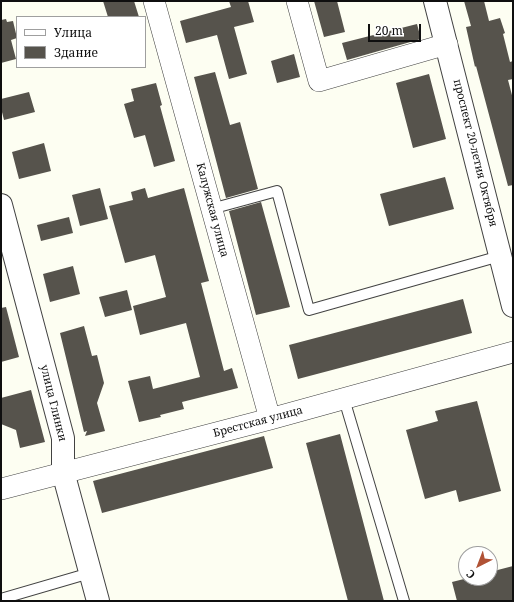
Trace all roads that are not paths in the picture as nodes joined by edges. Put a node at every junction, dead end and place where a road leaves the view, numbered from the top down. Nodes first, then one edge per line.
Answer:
1 (154, 1) edge
2 (297, 1) edge
3 (436, 1) edge
4 (447, 44) junction
5 (1, 205) edge
6 (211, 209) junction
7 (500, 256) junction
8 (513, 306) edge
9 (513, 352) edge
10 (344, 399) junction
11 (270, 419) junction
12 (63, 472) junction
13 (1, 488) edge
14 (90, 573) junction
15 (1, 599) edge
16 (98, 601) edge
17 (404, 601) edge

1 - 6 street, Калужская улица
2 - 4 street
3 - 4 street, проспект 20-летия Октября
4 - 7 street, проспект 20-летия Октября
5 - 12 street, улица Глинки
6 - 7 lane
6 - 11 street, Калужская улица
7 - 8 street, проспект 20-летия Октября
9 - 10 street, Брестская улица
10 - 11 street, Брестская улица
10 - 17 lane
11 - 12 street, Брестская улица
12 - 13 street, Брестская улица
12 - 14 street, улица Глинки
14 - 15 lane
14 - 16 street, улица Глинки

